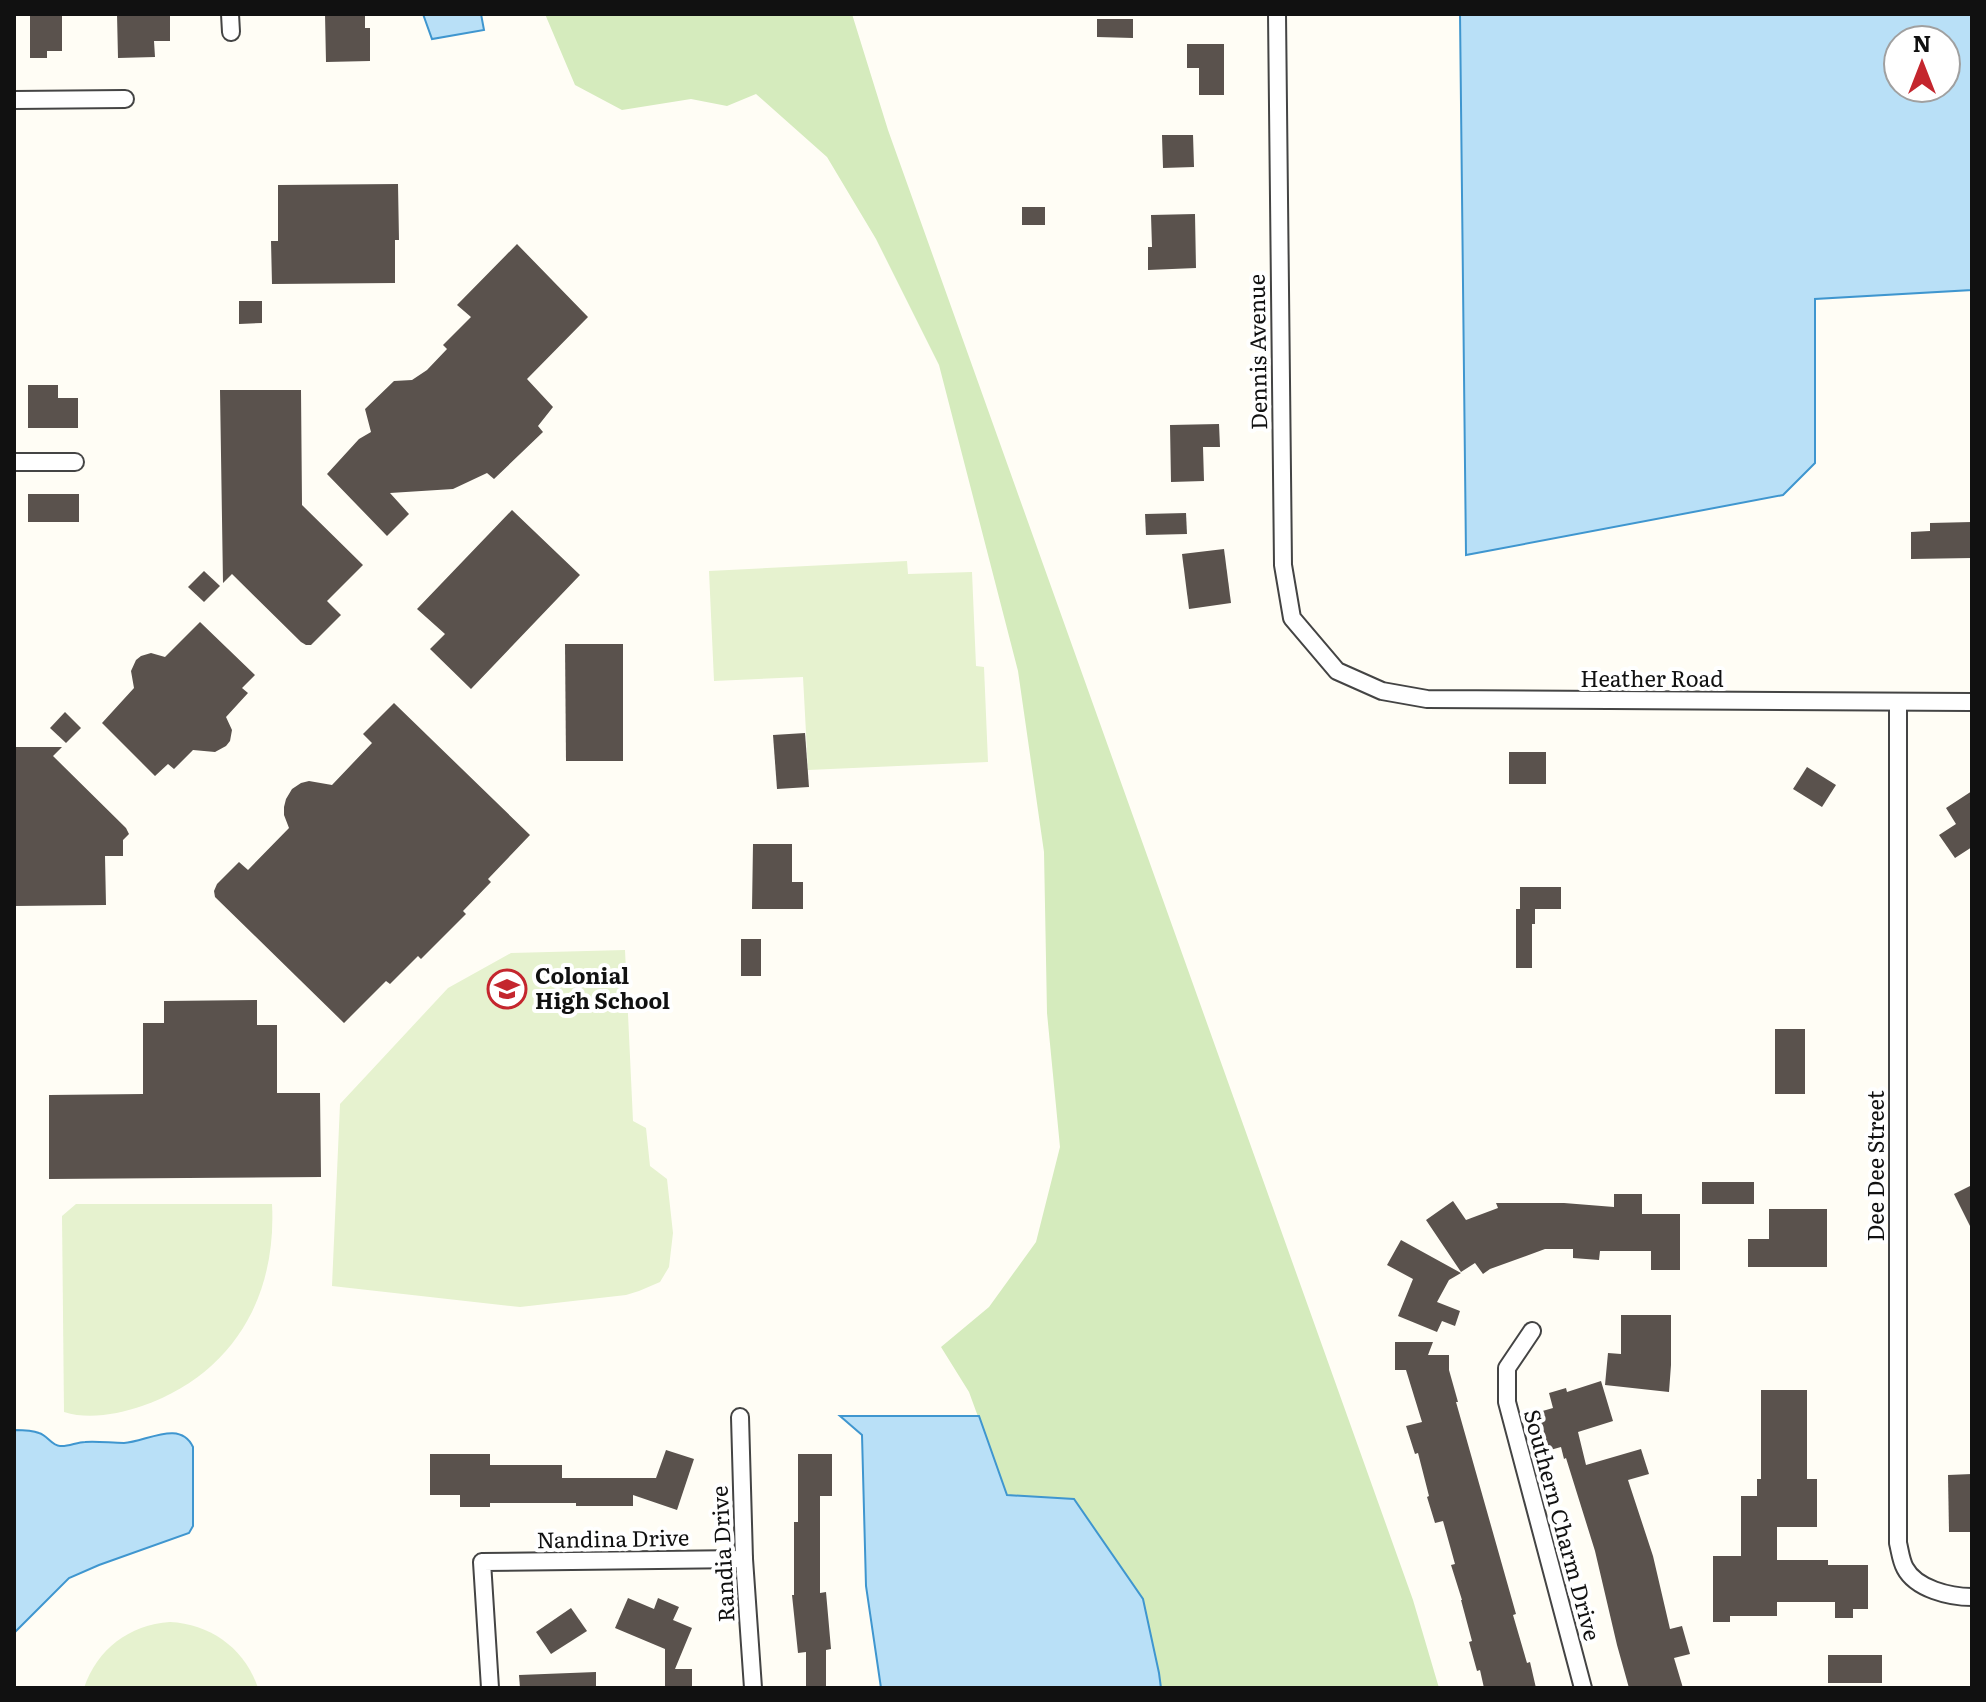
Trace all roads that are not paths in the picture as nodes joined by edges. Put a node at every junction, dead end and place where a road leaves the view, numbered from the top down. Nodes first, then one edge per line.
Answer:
1 (230, 14) edge
2 (1277, 14) edge
3 (231, 32) dead end
4 (125, 99) dead end
5 (14, 100) edge
6 (14, 462) edge
7 (75, 462) dead end
8 (1337, 671) joint
9 (1898, 702) junction
10 (1972, 702) edge
11 (1532, 1331) dead end
12 (740, 1417) dead end
13 (744, 1559) junction
14 (1964, 1597) edge
15 (490, 1688) edge
16 (753, 1688) edge
17 (1583, 1688) edge

1 - 3 street
2 - 8 street, Dennis Avenue
4 - 5 street
6 - 7 street
8 - 9 street, Heather Road
9 - 10 street, Heather Road
9 - 14 street, Dee Dee Street
11 - 17 street, Southern Charm Drive
12 - 13 street, Randia Drive
13 - 15 street, Nandina Drive
13 - 16 street, Randia Drive

